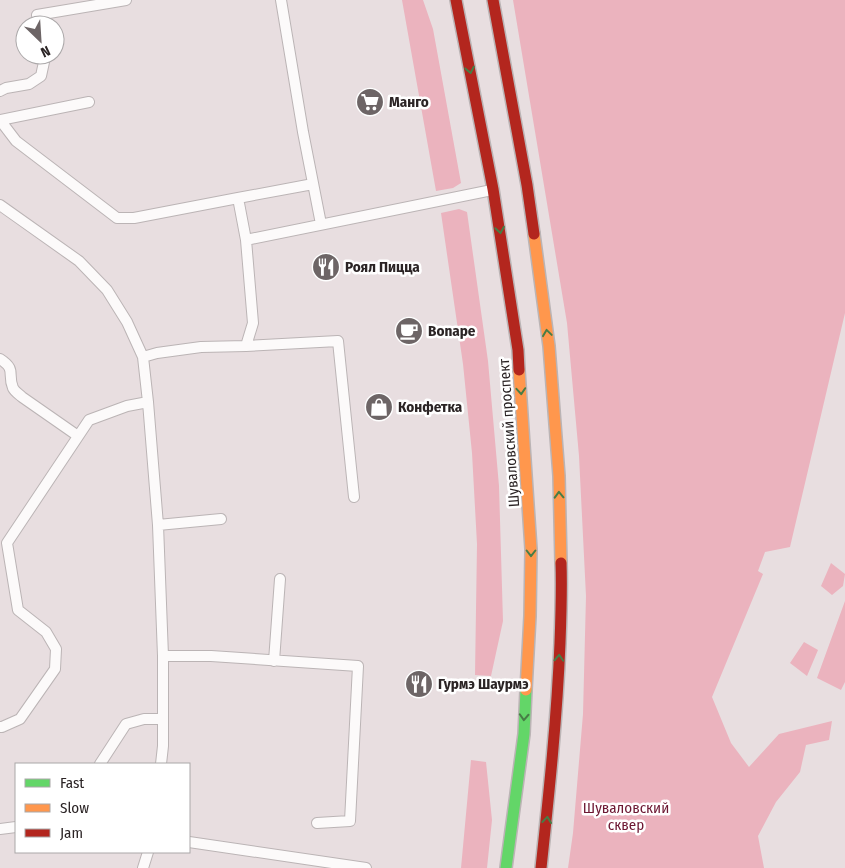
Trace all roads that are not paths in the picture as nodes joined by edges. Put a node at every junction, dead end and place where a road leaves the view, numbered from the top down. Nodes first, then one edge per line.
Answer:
1 (126, 0) edge
2 (281, 0) edge
3 (456, 0) edge
4 (493, 0) edge
5 (37, 15) edge
6 (43, 65) edge
7 (0, 91) edge
8 (89, 102) dead end
9 (0, 120) edge
10 (313, 184) junction
11 (493, 189) junction
12 (238, 198) junction
13 (0, 205) edge
14 (321, 224) junction
15 (246, 240) junction
16 (246, 346) junction
17 (142, 357) junction
18 (0, 359) edge
19 (148, 402) junction
20 (78, 436) junction
21 (354, 497) dead end
22 (221, 518) dead end
23 (158, 525) junction
24 (280, 579) dead end
25 (163, 656) junction
26 (274, 661) junction
27 (163, 719) junction
28 (0, 727) edge
29 (101, 763) edge
30 (161, 763) edge
31 (317, 823) dead end
32 (15, 827) edge
33 (0, 830) edge
34 (190, 842) edge
35 (148, 853) edge
36 (143, 868) edge
37 (366, 868) edge
38 (506, 868) edge
39 (542, 868) edge

1 - 5 lane
2 - 10 lane
3 -> 11 street, Шуваловский проспект
39 -> 4 street
6 - 7 lane
8 - 9 lane
9 - 12 lane
10 - 12 lane
10 - 14 lane
11 - 14 lane
11 -> 38 street, Шуваловский проспект
12 - 15 lane
13 - 17 lane
14 - 15 lane
15 - 16 lane
16 - 17 lane
16 - 21 lane
17 - 19 lane
18 - 20 lane
19 - 20 lane
19 - 23 lane
20 - 28 lane
22 - 23 lane
23 - 25 lane
24 - 26 lane
25 - 26 lane
25 - 27 lane
26 - 31 lane
27 - 29 lane
27 - 30 lane
32 - 33 lane
34 - 37 lane
35 - 36 lane

